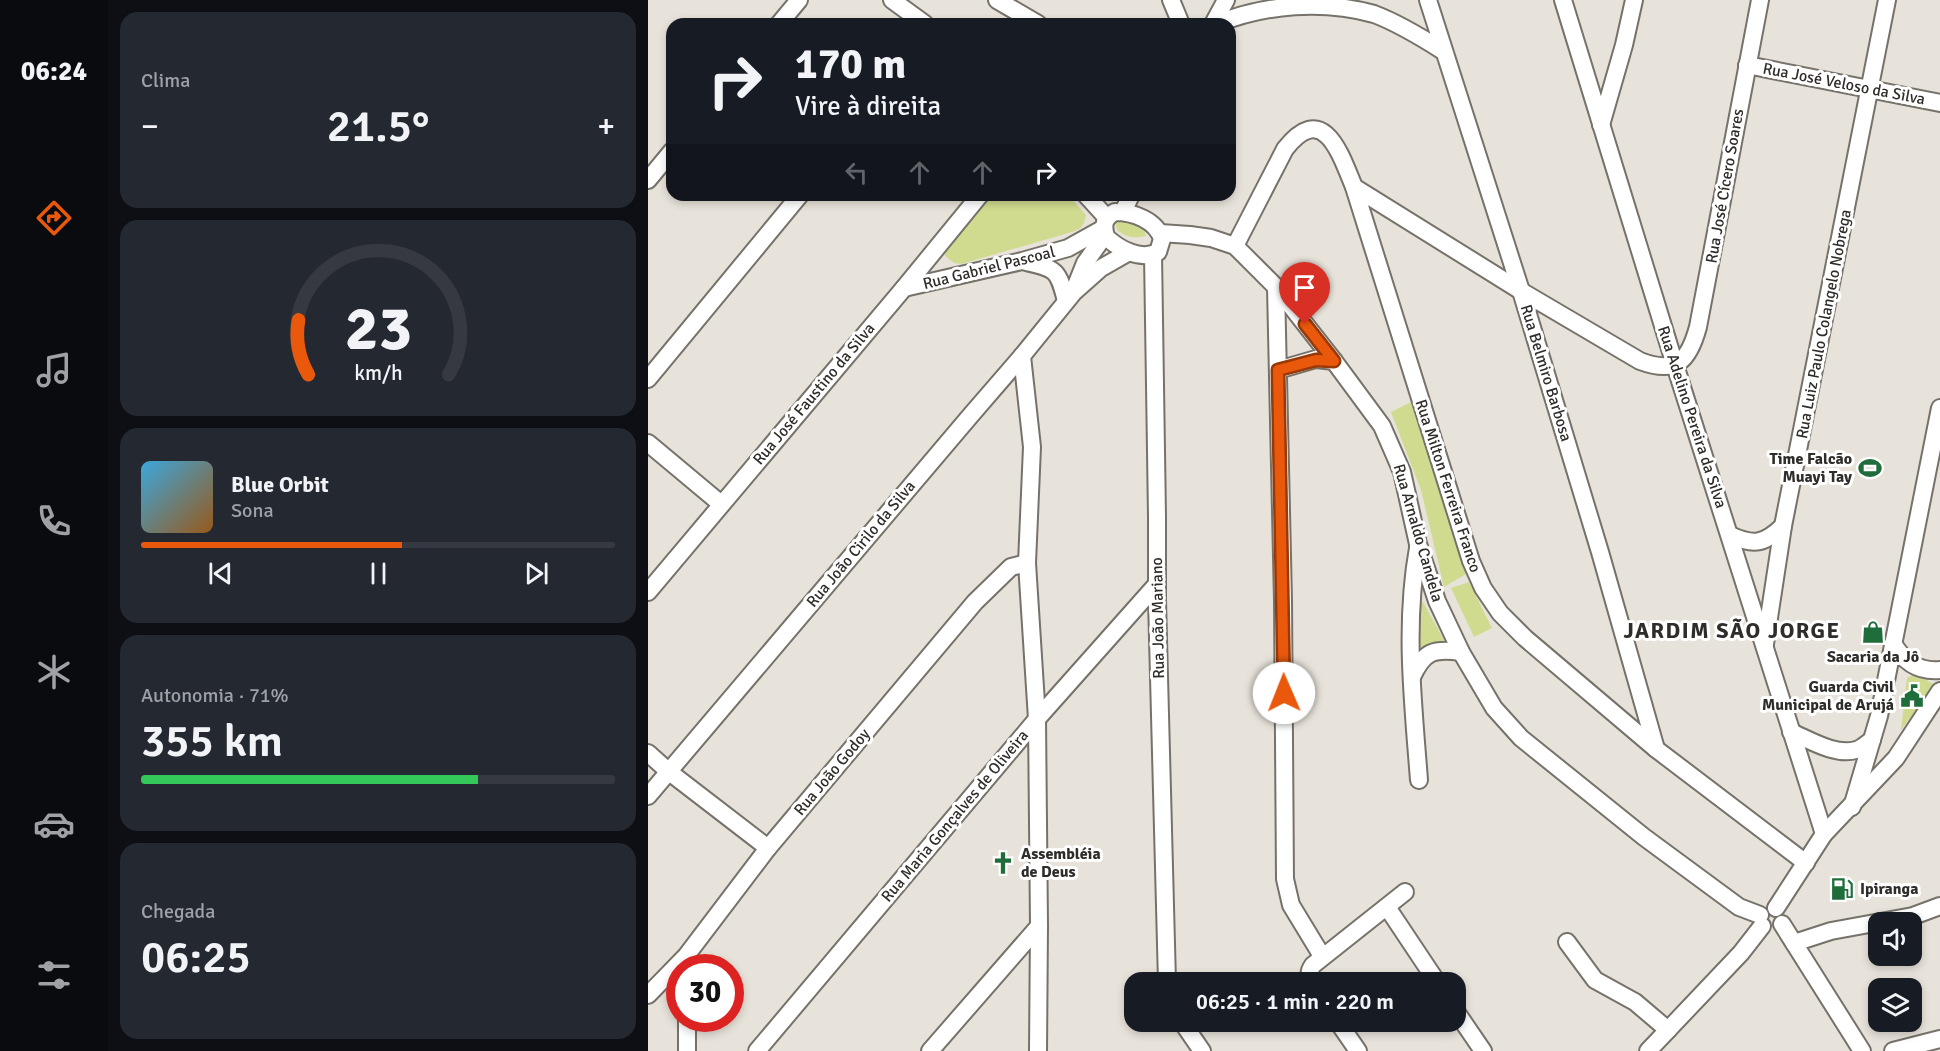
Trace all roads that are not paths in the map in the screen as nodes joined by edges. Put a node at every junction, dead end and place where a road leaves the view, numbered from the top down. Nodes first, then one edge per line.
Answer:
1 (799, 0) edge
2 (892, 0) edge
3 (997, 0) edge
4 (1171, 0) edge
5 (1226, 0) edge
6 (1428, 0) edge
7 (1563, 0) edge
8 (1634, 0) edge
9 (1760, 0) edge
10 (1887, 0) edge
11 (784, 18) edge
12 (916, 18) edge
13 (1028, 18) edge
14 (1178, 18) edge
15 (1218, 18) edge
16 (1230, 18) edge
17 (1443, 51) junction
18 (1747, 65) junction
19 (1870, 89) junction
20 (1940, 102) edge
21 (1601, 125) junction
22 (666, 158) edge
23 (648, 180) edge
24 (1354, 187) junction
25 (795, 201) edge
26 (975, 201) edge
27 (1090, 201) edge
28 (1128, 201) edge
29 (1123, 212) junction
30 (1105, 227) junction
31 (1160, 233) junction
32 (1236, 246) junction
33 (1129, 252) junction
34 (1153, 254) junction
35 (1022, 261) junction
36 (1276, 287) junction
37 (904, 288) junction
38 (1521, 291) junction
39 (1070, 296) junction
40 (1022, 356) junction
41 (1334, 361) junction
42 (1675, 365) junction
43 (1278, 370) junction
44 (648, 379) edge
45 (1940, 408) edge
46 (648, 443) edge
47 (721, 504) junction
48 (1783, 526) junction
49 (1730, 535) junction
50 (1418, 544) junction
51 (1027, 563) junction
52 (1157, 584) junction
53 (648, 592) edge
54 (1893, 643) junction
55 (1764, 648) junction
56 (1461, 652) junction
57 (1940, 670) edge
58 (1411, 680) junction
59 (1940, 692) edge
60 (1037, 719) junction
61 (1791, 732) junction
62 (1872, 740) junction
63 (1656, 749) junction
64 (648, 753) edge
65 (668, 771) junction
66 (1419, 780) dead end
67 (648, 796) edge
68 (1852, 807) junction
69 (1824, 834) junction
70 (768, 848) junction
71 (1806, 863) junction
72 (1405, 892) dead end
73 (1940, 906) edge
74 (1387, 907) junction
75 (1779, 916) junction
76 (1761, 921) junction
77 (1039, 926) junction
78 (1567, 942) dead end
79 (1794, 943) junction
80 (692, 954) edge
81 (1322, 956) junction
82 (1167, 972) edge
83 (1309, 972) edge
84 (1430, 972) edge
85 (666, 979) edge
86 (648, 995) edge
87 (1466, 1027) edge
88 (1668, 1030) junction
89 (687, 1032) edge
90 (1189, 1032) edge
91 (1345, 1032) edge
92 (1940, 1040) edge
93 (687, 1051) edge
94 (757, 1051) edge
95 (930, 1051) edge
96 (1038, 1051) edge
97 (1202, 1051) edge
98 (1358, 1051) edge
99 (1482, 1051) edge
100 (1648, 1051) edge
101 (1862, 1051) edge
102 (1893, 1051) edge

1 - 11 street
2 - 12 street
3 - 13 street
4 - 14 street
5 - 15 street
6 - 17 street, Rua Belmiro Barbosa
7 - 21 street, Rua Adelino Pereira da Silva
8 - 21 street
9 - 18 street, Rua José Cícero Soares
10 - 19 street, Rua Luiz Paulo Colangelo Nobrega
16 - 17 street
17 - 38 street, Rua Belmiro Barbosa
18 - 19 street, Rua José Veloso da Silva
18 - 42 street, Rua José Cícero Soares
19 - 20 street, Rua José Veloso da Silva
19 - 48 street, Rua Luiz Paulo Colangelo Nobrega
21 - 42 street, Rua Adelino Pereira da Silva
22 - 23 street
24 - 32 street, Rua Milton Ferreira Franco
24 - 38 street
24 - 63 street, Rua Milton Ferreira Franco
25 - 44 street
26 - 37 street, Rua José Faustino da Silva
27 - 30 street
28 - 29 street
29 - 30 street
29 - 31 street
30 - 33 street
30 - 35 street, Rua Gabriel Pascoal
30 - 39 street, Rua João Cirilo da Silva
31 - 32 street
31 - 34 street
32 - 36 street, Rua Arnaldo Candela
33 - 34 street
33 - 39 street, Rua João Cirilo da Silva
34 - 52 street, Rua João Mariano
35 - 37 street, Rua Gabriel Pascoal
35 - 39 street
36 - 41 street, Rua Arnaldo Candela
36 - 43 street
37 - 47 street, Rua José Faustino da Silva
38 - 42 street
38 - 63 street, Rua Belmiro Barbosa
39 - 40 street, Rua João Cirilo da Silva
40 - 51 street
40 - 65 street, Rua João Cirilo da Silva
41 - 43 street
41 - 50 street, Rua Arnaldo Candela
42 - 49 street, Rua Adelino Pereira da Silva
43 - 81 street
45 - 54 street
46 - 47 street
47 - 53 street, Rua José Faustino da Silva
48 - 49 street
48 - 55 street, Rua Luiz Paulo Colangelo Nobrega
49 - 55 street, Rua Adelino Pereira da Silva
50 - 56 street, Rua Arnaldo Candela
50 - 58 street
51 - 60 street
51 - 70 street, Rua João Godoy
52 - 60 street, Rua Maria Gonçalves de Oliveira
52 - 82 street, Rua João Mariano
54 - 57 street
54 - 62 street
55 - 61 street, Rua Adelino Pereira da Silva
56 - 58 street
56 - 76 street, Rua Arnaldo Candela
58 - 66 street
59 - 68 street
60 - 77 street
60 - 94 street, Rua Maria Gonçalves de Oliveira
61 - 62 street
61 - 69 street, Rua Adelino Pereira da Silva
62 - 68 street
63 - 71 street, Rua Milton Ferreira Franco
64 - 65 street
65 - 67 street, Rua João Cirilo da Silva
65 - 70 street
68 - 69 street
69 - 71 street
70 - 80 street, Rua João Godoy
71 - 75 street
72 - 74 street
73 - 79 street
74 - 81 street
74 - 84 street
75 - 76 street
75 - 79 street
76 - 88 street
77 - 95 street
77 - 96 street
78 - 88 street
79 - 101 street
81 - 83 street
85 - 86 street, Rua João Godoy
87 - 99 street
88 - 100 street
89 - 93 street
90 - 97 street
91 - 98 street
92 - 102 street

